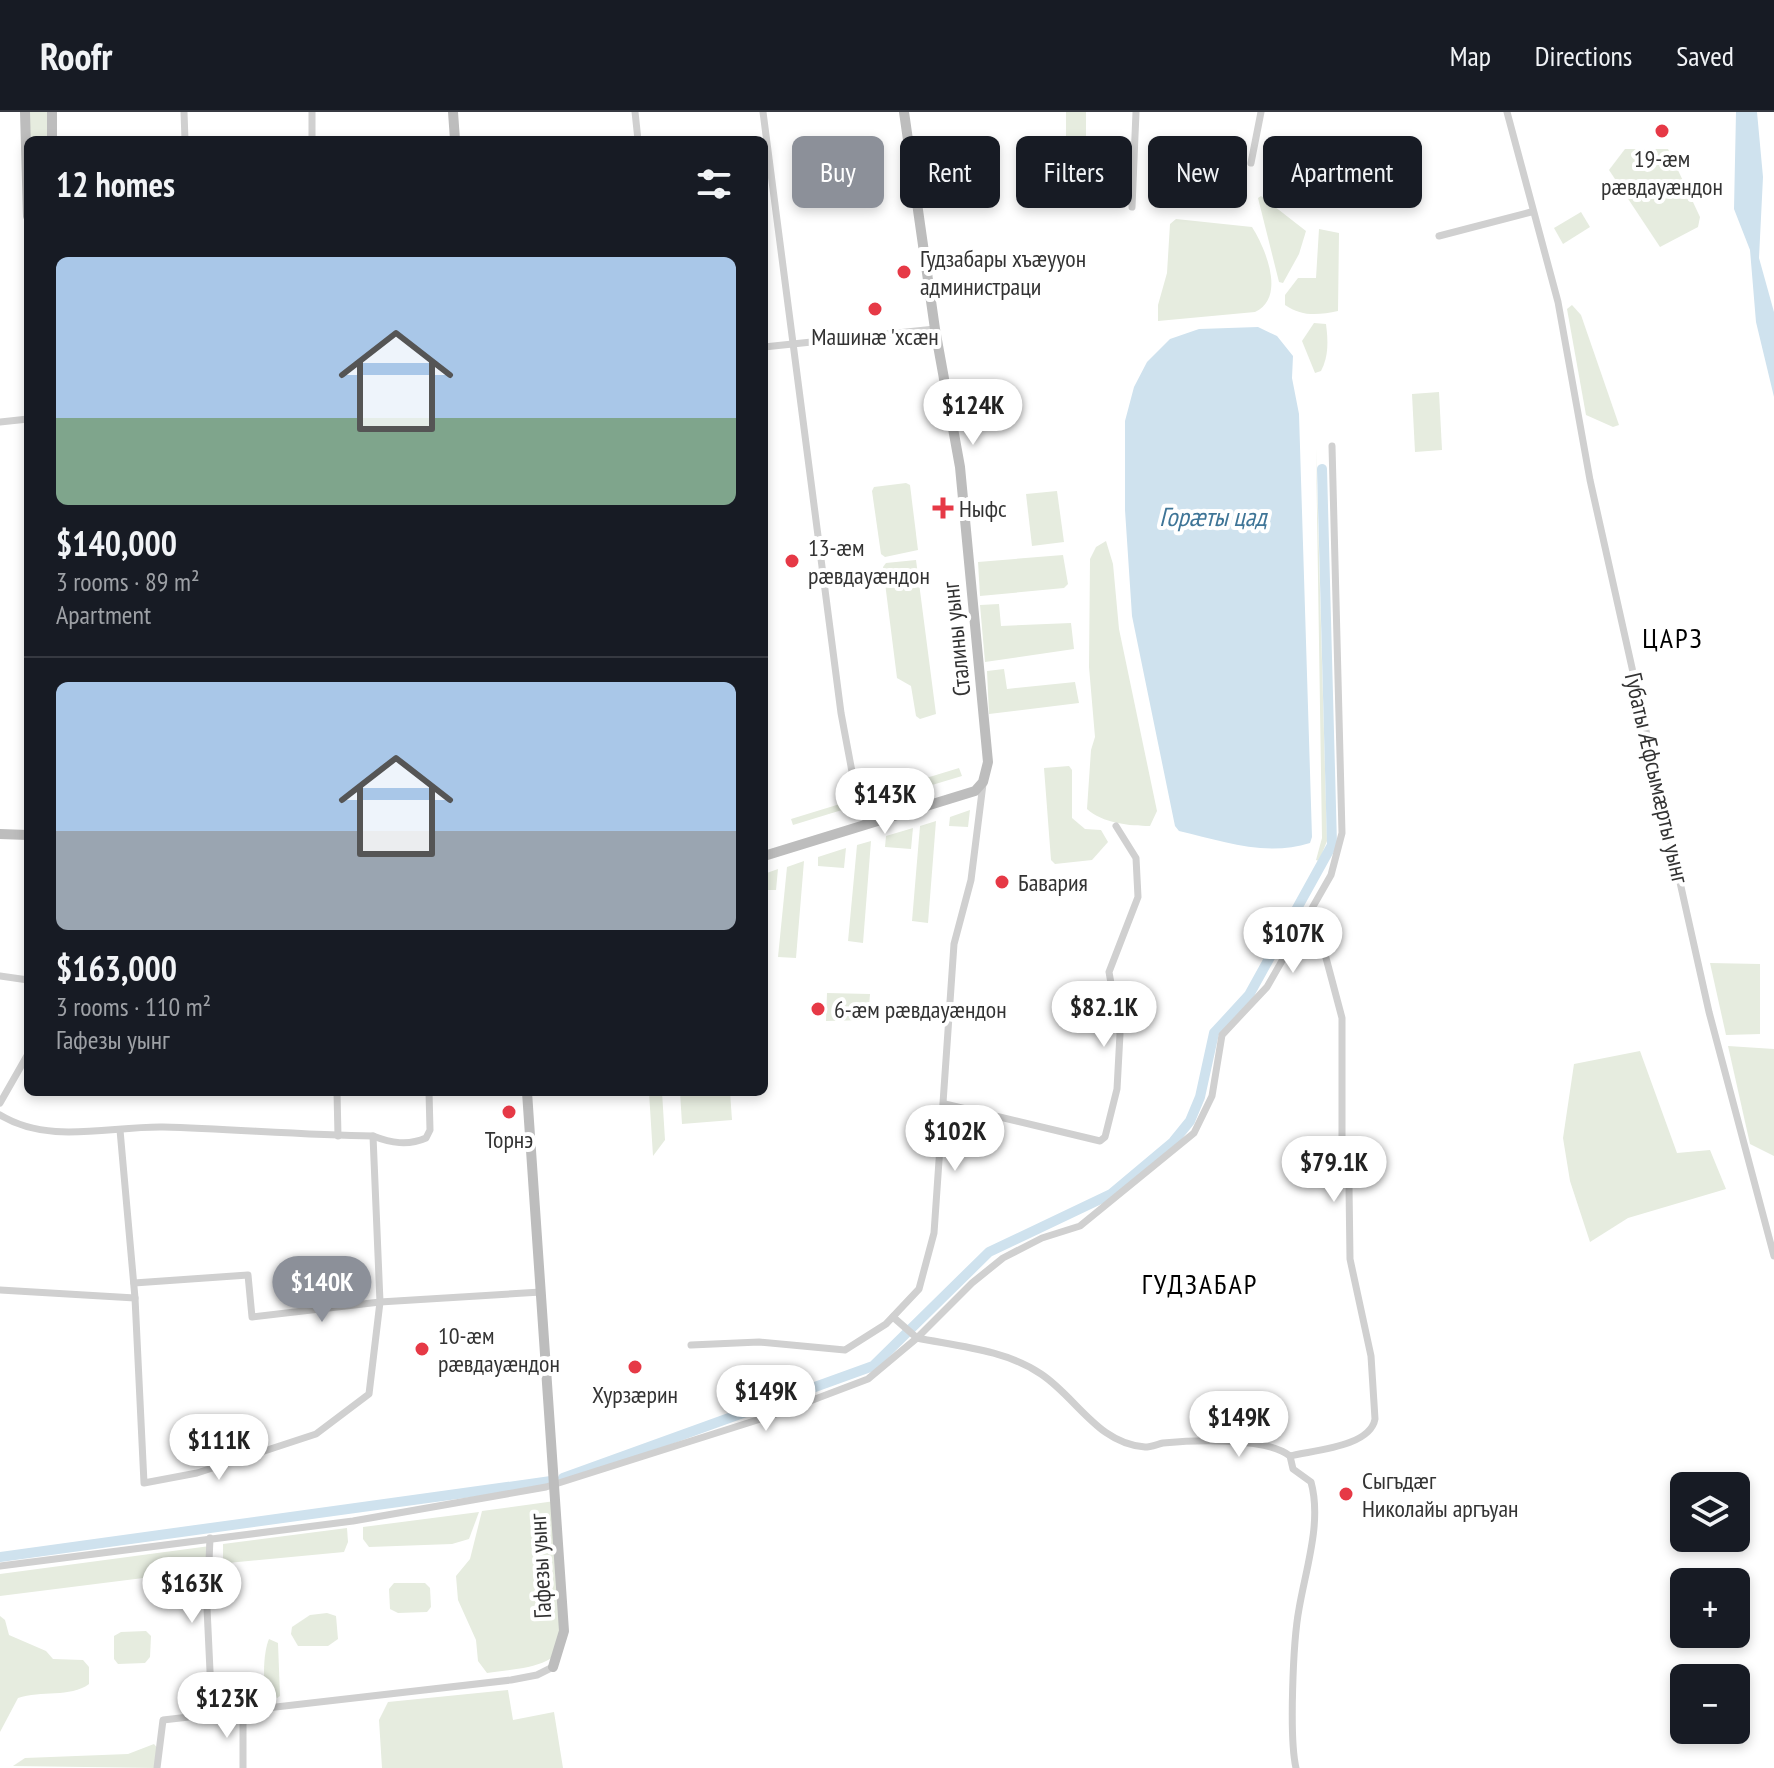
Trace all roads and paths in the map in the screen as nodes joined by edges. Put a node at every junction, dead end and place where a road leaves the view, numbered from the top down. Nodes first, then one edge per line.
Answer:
1 (25, 112) edge
2 (52, 112) edge
3 (184, 112) edge
4 (312, 112) edge
5 (453, 112) edge
6 (635, 112) edge
7 (763, 112) edge
8 (904, 112) edge
9 (1136, 112) edge
10 (1261, 112) edge
11 (1507, 112) edge
12 (26, 136) edge
13 (52, 136) edge
14 (185, 136) edge
15 (312, 136) edge
16 (455, 136) edge
17 (638, 136) edge
18 (766, 136) edge
19 (768, 153) edge
20 (1251, 163) dead end
21 (1132, 207) dead end
22 (1531, 212) junction
23 (1439, 236) dead end
24 (935, 329) junction
25 (791, 344) junction
26 (768, 347) edge
27 (24, 419) edge
28 (0, 422) edge
29 (1332, 446) dead end
30 (983, 782) junction
31 (867, 824) junction
32 (1116, 826) dead end
33 (0, 834) edge
34 (24, 835) edge
35 (768, 855) edge
36 (1313, 909) junction
37 (0, 976) edge
38 (24, 979) edge
39 (24, 1061) edge
40 (337, 1096) edge
41 (429, 1096) edge
42 (527, 1096) edge
43 (0, 1103) edge
44 (945, 1104) junction
45 (0, 1115) edge
46 (120, 1130) junction
47 (338, 1136) junction
48 (373, 1136) junction
49 (1774, 1256) edge
50 (134, 1283) junction
51 (0, 1290) edge
52 (541, 1292) junction
53 (135, 1298) junction
54 (380, 1302) junction
55 (896, 1319) junction
56 (916, 1337) junction
57 (691, 1345) dead end
58 (1290, 1456) junction
59 (555, 1484) junction
60 (210, 1538) junction
61 (0, 1566) edge
62 (553, 1667) joint
63 (243, 1711) junction
64 (212, 1713) junction
65 (157, 1768) edge
66 (243, 1768) edge
67 (1296, 1768) edge

1 - 12 street
2 - 13 street
3 - 14 street
4 - 15 street
5 - 16 street
6 - 17 street
7 - 18 street
8 - 24 street, Сталины уынг
9 - 21 street
10 - 20 street
11 - 22 street, Губаты Æфсымæрты уынг
19 - 25 street
22 - 23 street
22 - 49 street, Губаты Æфсымæрты уынг
24 - 25 street
24 - 30 street, Сталины уынг
25 - 26 street
25 - 31 street
27 - 28 street
29 - 36 street
30 - 31 street
30 - 44 street
31 - 35 street
32 - 44 street
33 - 34 street
36 - 56 street
36 - 58 street
37 - 38 street
39 - 43 street
40 - 47 street
41 - 48 street
42 - 52 street
44 - 55 street
45 - 46 street
46 - 47 street
46 - 50 street
47 - 48 street
48 - 54 street
50 - 53 street
50 - 54 street
51 - 53 street
52 - 54 street
52 - 59 street
53 - 54 street
55 - 56 street
55 - 57 street
56 - 58 street
56 - 59 street
58 - 67 street
59 - 60 street, Гафезы уынг
59 - 62 street, Гафезы уынг
60 - 61 street, Гафезы уынг
60 - 64 street
62 - 63 street, Гафезы уынг
63 - 64 street, Гафезы уынг
63 - 66 street
64 - 65 street, Гафезы уынг

